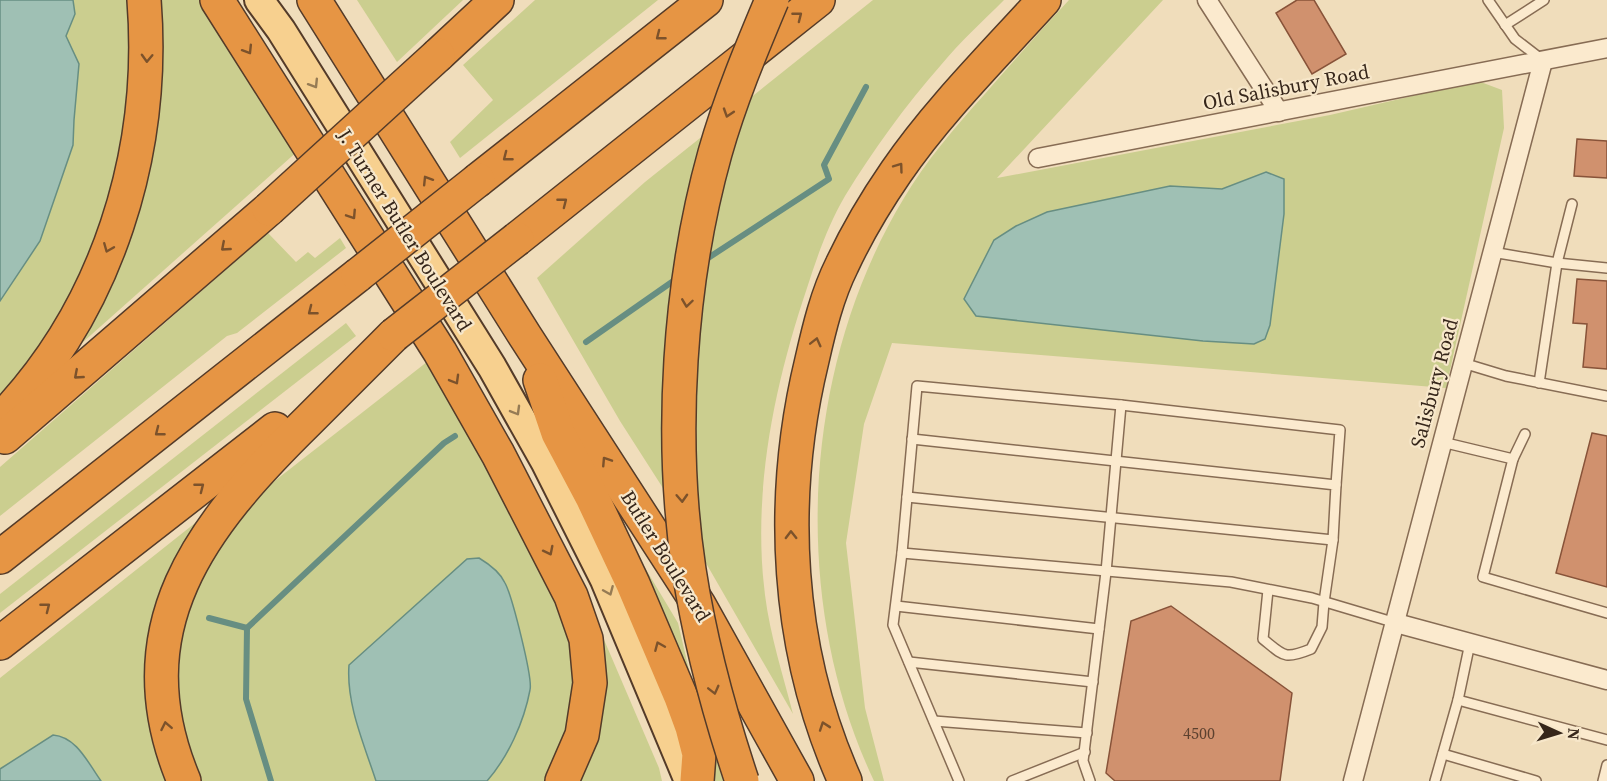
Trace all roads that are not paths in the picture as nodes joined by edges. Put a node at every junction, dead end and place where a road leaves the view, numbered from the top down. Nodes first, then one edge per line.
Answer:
1 (144, 0) edge
2 (217, 0) edge
3 (260, 0) edge
4 (314, 0) edge
5 (497, 0) edge
6 (706, 0) edge
7 (772, 0) edge
8 (818, 0) edge
9 (1044, 0) edge
10 (1207, 0) edge
11 (1488, 0) edge
12 (1544, 0) edge
13 (1505, 25) junction
14 (1607, 48) edge
15 (1543, 61) junction
16 (1279, 112) junction
17 (1038, 158) dead end
18 (1572, 204) dead end
19 (1492, 252) junction
20 (1557, 263) junction
21 (1607, 268) edge
22 (394, 335) junction
23 (525, 336) junction
24 (1463, 363) junction
25 (1539, 383) junction
26 (1607, 396) edge
27 (1121, 405) junction
28 (0, 420) edge
29 (1525, 434) dead end
30 (912, 438) junction
31 (0, 442) edge
32 (1442, 442) junction
33 (1513, 459) junction
34 (1116, 460) junction
35 (1336, 484) junction
36 (907, 497) junction
37 (1111, 518) junction
38 (1333, 540) junction
39 (902, 553) junction
40 (0, 557) edge
41 (1106, 572) junction
42 (1268, 590) junction
43 (1324, 602) junction
44 (896, 606) junction
45 (1607, 613) edge
46 (1396, 623) junction
47 (1099, 629) junction
48 (0, 643) edge
49 (1470, 643) junction
50 (909, 662) junction
51 (1607, 680) edge
52 (1093, 682) junction
53 (1458, 700) junction
54 (934, 721) junction
55 (1087, 733) junction
56 (1607, 740) edge
57 (1084, 752) junction
58 (1443, 754) junction
59 (1607, 765) edge
60 (184, 781) edge
61 (562, 781) edge
62 (689, 781) edge
63 (697, 781) edge
64 (742, 781) edge
65 (797, 781) edge
66 (845, 781) edge
67 (959, 781) edge
68 (1012, 781) edge
69 (1090, 781) edge
70 (1353, 781) edge
71 (1435, 781) edge
72 (1536, 781) edge
73 (1603, 781) edge

1 -> 28 highway
2 -> 61 highway
3 -> 62 main road, J. Turner Butler Boulevard
23 -> 4 highway
5 -> 31 highway, bridge
6 -> 40 highway, bridge
7 -> 64 highway, bridge
22 -> 8 highway, bridge
66 -> 9 highway
10 - 16 street
11 - 13 lane
12 - 13 lane
13 - 15 lane
14 - 15 street
15 - 16 street, Old Salisbury Road
15 - 19 street, Salisbury Road
16 - 17 street, Old Salisbury Road
18 - 20 lane
19 - 20 lane
19 - 24 street, Salisbury Road
20 - 21 lane
20 - 25 lane
48 -> 22 highway
60 -> 22 highway
63 -> 23 highway
65 -> 23 highway, Butler Boulevard
24 - 25 lane
24 - 32 street, Salisbury Road
25 - 26 lane
27 - 30 lane
27 - 34 lane
27 - 35 lane
29 - 33 lane
30 - 34 lane
30 - 36 lane
32 - 33 lane
32 - 46 street, Salisbury Road
33 - 45 lane
34 - 35 lane
34 - 37 lane
35 - 38 lane
36 - 37 lane
36 - 39 lane
37 - 38 lane
37 - 41 lane
38 - 43 lane
39 - 41 lane
39 - 44 lane
41 - 42 lane
41 - 47 lane
42 - 43 lane
42 - 43 lane
43 - 46 lane
44 - 47 lane
44 - 50 lane
46 - 49 street
46 - 70 street, Salisbury Road
47 - 52 lane
49 - 51 street
49 - 53 lane
50 - 52 lane
50 - 54 lane
52 - 55 lane
53 - 56 lane
53 - 58 lane
54 - 55 lane
54 - 67 lane
55 - 57 lane
57 - 68 lane
57 - 69 lane
58 - 71 lane
58 - 72 lane
59 - 73 lane

